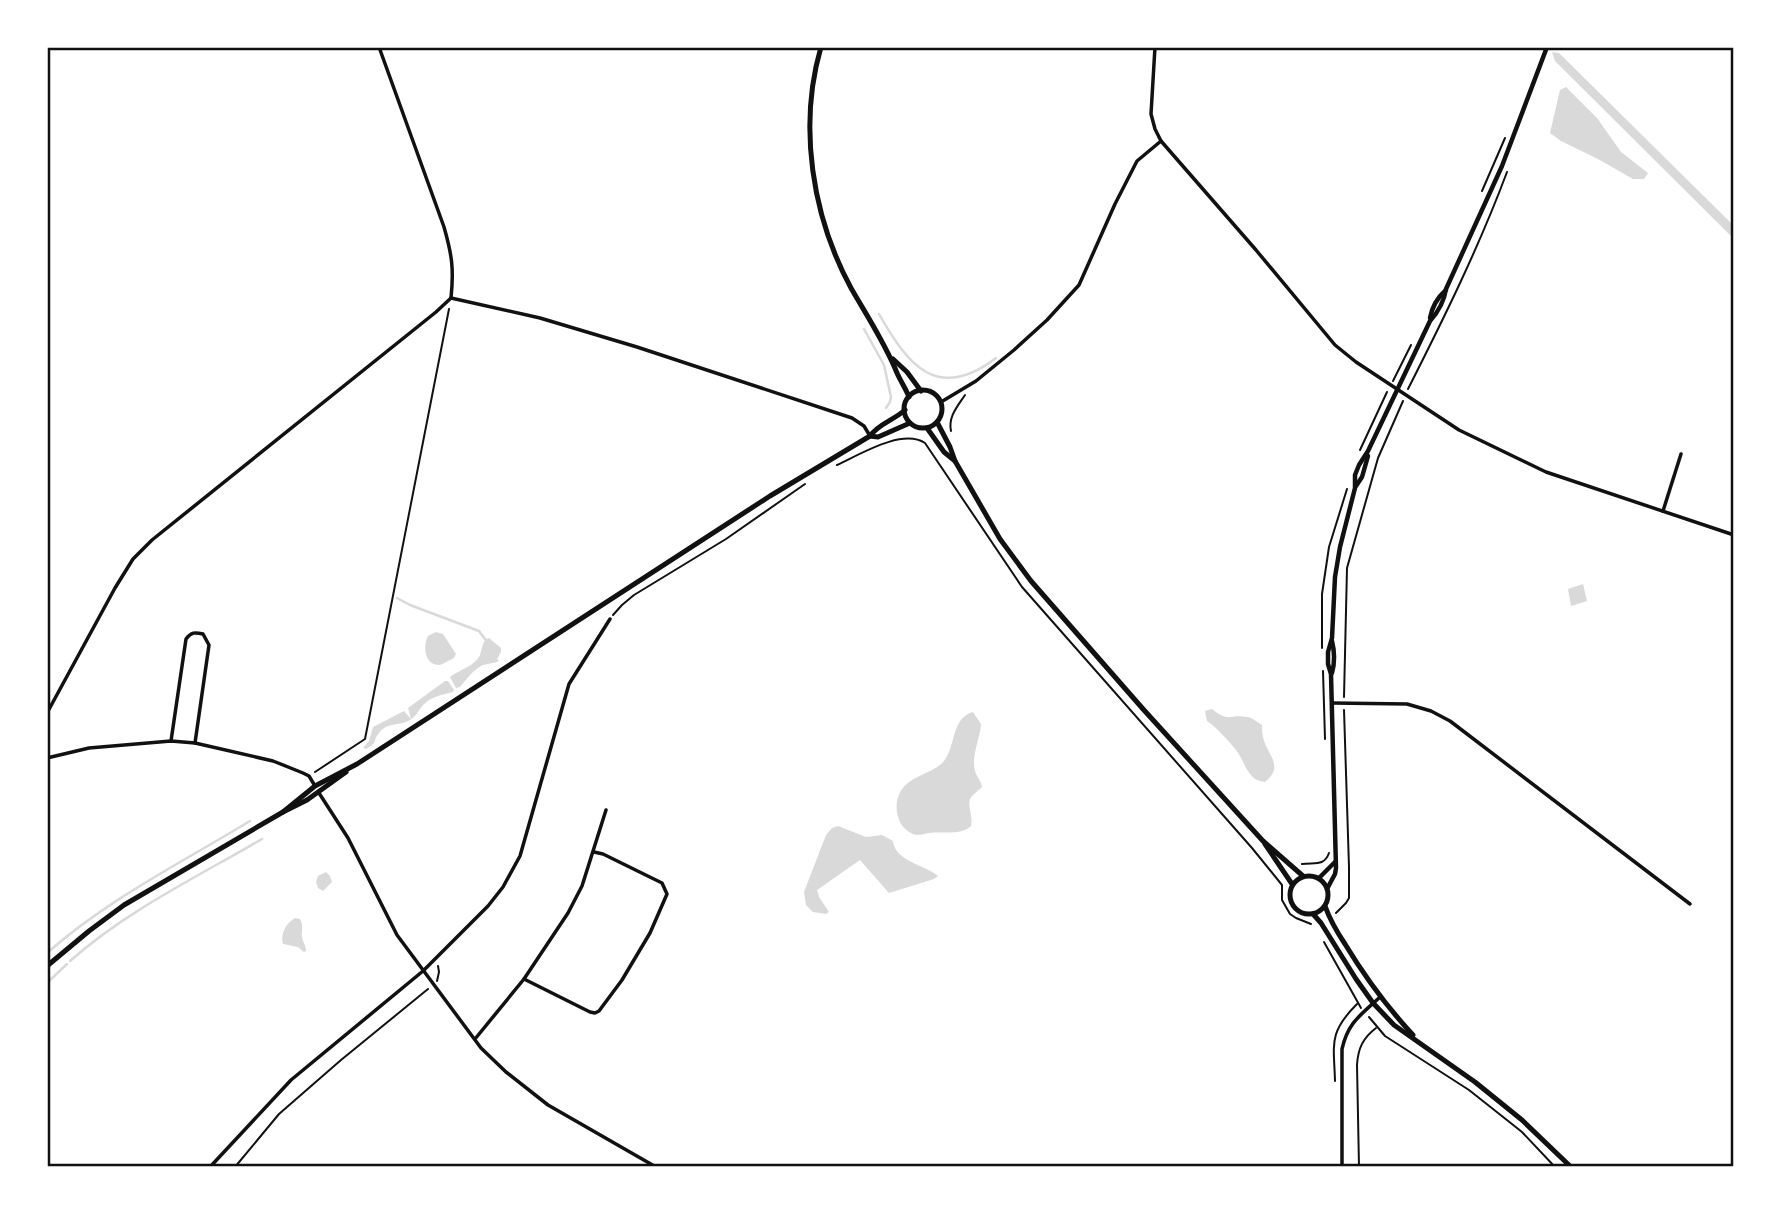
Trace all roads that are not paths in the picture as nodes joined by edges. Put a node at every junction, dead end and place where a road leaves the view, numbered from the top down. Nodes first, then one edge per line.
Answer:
1 (379, 47) edge
2 (821, 47) edge
3 (1154, 47) edge
4 (1547, 47) edge
5 (1161, 141) junction
6 (451, 298) junction
7 (891, 356) junction
8 (1397, 388) junction
9 (921, 391) junction
10 (909, 397) junction
11 (941, 402) junction
12 (905, 410) junction
13 (937, 422) junction
14 (910, 423) junction
15 (927, 428) junction
16 (870, 436) junction
17 (1681, 454) dead end
18 (955, 461) junction
19 (1663, 512) junction
20 (1734, 535) edge
21 (610, 619) road end
22 (1332, 704) junction
23 (47, 713) edge
24 (171, 741) junction
25 (195, 743) junction
26 (47, 758) edge
27 (357, 764) junction
28 (315, 786) junction
29 (319, 792) junction
30 (606, 810) dead end
31 (283, 812) junction
32 (1263, 841) junction
33 (594, 852) junction
34 (1336, 862) junction
35 (1303, 876) junction
36 (1319, 878) junction
37 (1292, 884) junction
38 (1327, 889) junction
39 (1689, 904) dead end
40 (1325, 906) junction
41 (1312, 914) junction
42 (47, 966) edge
43 (423, 971) junction
44 (524, 979) junction
45 (1380, 997) junction
46 (1374, 1003) junction
47 (475, 1039) junction
48 (1418, 1040) junction
49 (210, 1167) edge
50 (656, 1167) edge
51 (1342, 1167) edge
52 (1571, 1167) edge

1 - 6 street
2 - 7 main road
3 - 5 street
4 - 8 street
5 - 8 street
5 - 11 street
6 - 16 street
6 - 23 street
7 - 9 main road
7 - 10 main road
8 - 19 street
8 - 22 street
9 - 10 main road
9 - 11 main road
10 - 12 main road
11 - 13 main road
12 - 14 main road
12 - 16 main road
13 - 15 main road
13 - 18 main road
14 - 15 main road
14 - 16 main road
15 - 18 main road
16 - 27 main road
17 - 19 street
18 - 32 main road
19 - 20 street
21 - 43 street
22 - 34 street
22 - 39 street
24 - 25 street
24 - 25 street
24 - 26 street
25 - 28 street
27 - 28 main road
27 - 29 main road
28 - 29 street
28 - 31 main road
29 - 31 main road
29 - 43 street
30 - 33 street
31 - 42 main road
32 - 35 main road
32 - 37 main road
33 - 44 street
33 - 44 street
34 - 36 street
34 - 38 street
35 - 36 main road
35 - 37 main road
36 - 38 main road
37 - 41 main road
38 - 40 main road
40 - 41 main road
40 - 45 main road
41 - 46 main road
43 - 47 street
43 - 49 street
44 - 47 street
45 - 46 street
45 - 48 main road
46 - 48 main road
46 - 51 street
47 - 50 street
48 - 52 main road

